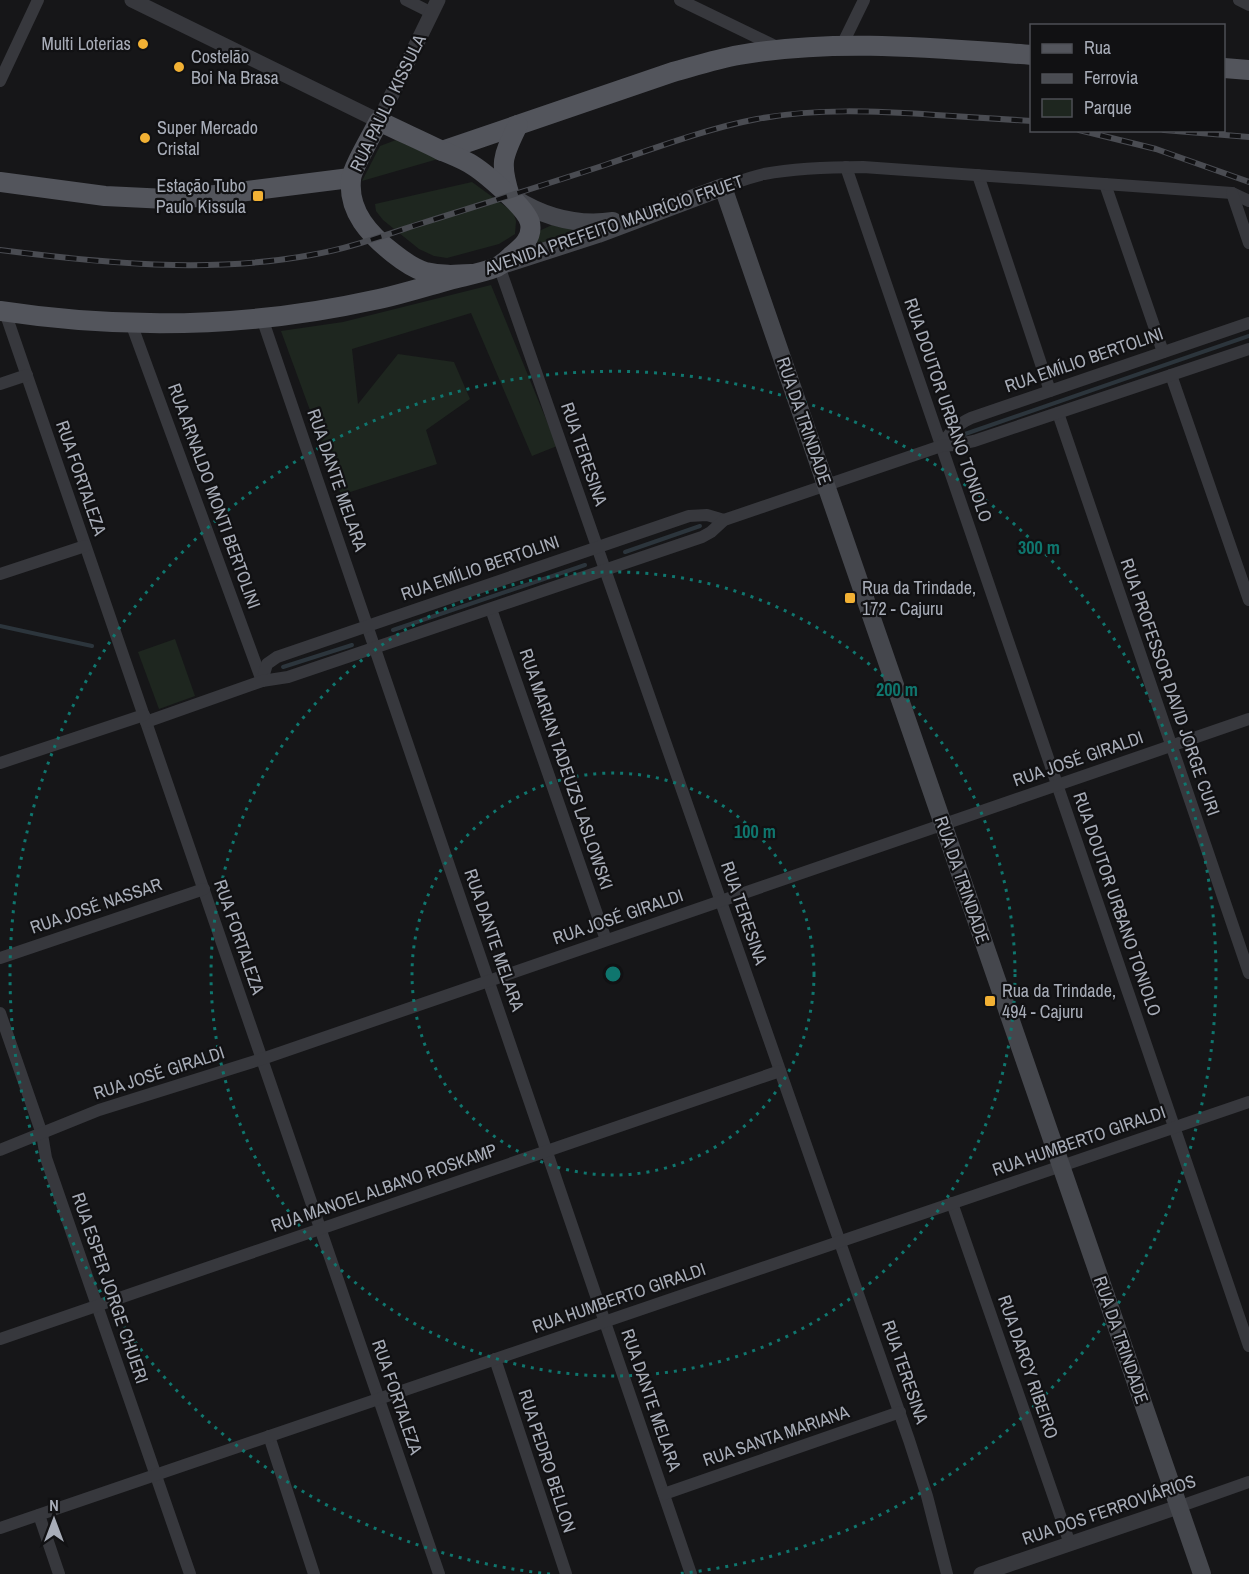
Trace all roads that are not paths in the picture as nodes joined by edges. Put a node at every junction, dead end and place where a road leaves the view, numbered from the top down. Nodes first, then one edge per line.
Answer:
1 (38, 0) edge
2 (132, 0) edge
3 (406, 0) edge
4 (680, 0) edge
5 (864, 0) edge
6 (1239, 0) edge
7 (1249, 5) edge
8 (435, 6) edge
9 (842, 45) junction
10 (781, 49) junction
11 (1030, 55) edge
12 (1225, 68) edge
13 (1249, 70) edge
14 (0, 81) edge
15 (379, 121) junction
16 (518, 125) junction
17 (442, 151) junction
18 (846, 167) junction
19 (978, 175) junction
20 (351, 178) junction
21 (0, 182) edge
22 (1105, 184) junction
23 (723, 187) junction
24 (1232, 193) junction
25 (510, 196) junction
26 (1249, 201) edge
27 (648, 215) junction
28 (1249, 243) edge
29 (499, 266) junction
30 (472, 274) junction
31 (3, 312) edge
32 (262, 318) junction
33 (131, 323) junction
34 (1249, 323) edge
35 (1249, 349) edge
36 (1163, 352) junction
37 (27, 375) junction
38 (1171, 375) junction
39 (0, 384) edge
40 (1050, 391) junction
41 (1058, 413) junction
42 (941, 446) junction
43 (826, 485) junction
44 (724, 519) junction
45 (86, 546) junction
46 (597, 547) junction
47 (605, 570) junction
48 (0, 574) edge
49 (1249, 600) edge
50 (491, 609) junction
51 (368, 626) junction
52 (375, 648) junction
53 (262, 681) junction
54 (145, 719) junction
55 (1249, 719) edge
56 (1172, 746) junction
57 (0, 764) edge
58 (1057, 785) junction
59 (943, 824) junction
60 (204, 889) junction
61 (721, 901) junction
62 (606, 940) junction
63 (0, 958) edge
64 (1249, 973) edge
65 (489, 981) junction
66 (0, 1013) edge
67 (262, 1059) junction
68 (780, 1071) junction
69 (1249, 1102) edge
70 (1174, 1127) junction
71 (42, 1134) junction
72 (0, 1150) edge
73 (547, 1151) junction
74 (1061, 1166) junction
75 (951, 1203) junction
76 (321, 1229) junction
77 (840, 1241) junction
78 (97, 1305) junction
79 (605, 1322) junction
80 (0, 1339) edge
81 (1249, 1346) edge
82 (495, 1359) junction
83 (379, 1399) junction
84 (900, 1412) junction
85 (269, 1436) junction
86 (155, 1475) junction
87 (1249, 1482) edge
88 (664, 1494) junction
89 (1178, 1507) junction
90 (39, 1515) junction
91 (0, 1528) edge
92 (1070, 1544) junction
93 (58, 1574) edge
94 (190, 1574) edge
95 (314, 1574) edge
96 (439, 1574) edge
97 (566, 1574) edge
98 (691, 1574) edge
99 (947, 1574) edge
100 (981, 1574) edge
101 (1202, 1574) edge

1 - 14 street
2 - 15 street
3 - 8 street
4 - 10 street
5 - 9 street
6 - 7 street
8 - 15 street, RUA PAULO KISSULA
9 - 10 main road
9 - 11 main road
10 - 16 main road
12 - 13 main road
15 - 17 main road
15 - 20 main road, RUA PAULO KISSULA
16 - 17 main road
16 - 25 main road
17 - 25 main road
18 - 19 street, AVENIDA PREFEITO MAURÍCIO FRUET
18 - 23 street, AVENIDA PREFEITO MAURÍCIO FRUET
18 - 42 street, RUA DOUTOR URBANO TONIOLO
19 - 22 street, AVENIDA PREFEITO MAURÍCIO FRUET
19 - 40 street
20 - 21 main road
20 - 30 main road, RUA PAULO KISSULA
22 - 24 street, AVENIDA PREFEITO MAURÍCIO FRUET
22 - 36 street
23 - 27 main road, AVENIDA PREFEITO MAURÍCIO FRUET
23 - 43 main road, RUA DA TRINDADE
24 - 26 street
24 - 28 street
25 - 27 main road
25 - 29 main road
27 - 29 main road, AVENIDA PREFEITO MAURÍCIO FRUET
29 - 30 main road, AVENIDA PREFEITO MAURÍCIO FRUET
29 - 46 street, RUA TERESINA
30 - 32 main road, AVENIDA PREFEITO MAURÍCIO FRUET
31 - 33 main road, AVENIDA PREFEITO MAURÍCIO FRUET
31 - 37 street, RUA FORTALEZA
32 - 33 main road, AVENIDA PREFEITO MAURÍCIO FRUET
32 - 51 street, RUA DANTE MELARA
33 - 53 street, RUA ARNALDO MONTI BERTOLINI
34 - 36 street, RUA EMÍLIO BERTOLINI
35 - 38 street, RUA EMÍLIO BERTOLINI
36 - 40 street, RUA EMÍLIO BERTOLINI
37 - 39 street
37 - 45 street, RUA FORTALEZA
38 - 41 street, RUA EMÍLIO BERTOLINI
38 - 49 street
40 - 42 street, RUA EMÍLIO BERTOLINI
41 - 42 street, RUA EMÍLIO BERTOLINI
41 - 56 street, RUA PROFESSOR DAVID JORGE CURI
42 - 43 street, RUA EMÍLIO BERTOLINI
42 - 58 street, RUA DOUTOR URBANO TONIOLO
43 - 44 street, RUA EMÍLIO BERTOLINI
43 - 59 main road, RUA DA TRINDADE
44 - 46 street, RUA EMÍLIO BERTOLINI
44 - 47 street, RUA EMÍLIO BERTOLINI
45 - 48 street
45 - 54 street, RUA FORTALEZA
46 - 47 street, RUA TERESINA
46 - 51 street, RUA EMÍLIO BERTOLINI
47 - 50 street, RUA EMÍLIO BERTOLINI
47 - 61 street, RUA TERESINA
50 - 52 street, RUA EMÍLIO BERTOLINI
50 - 62 street, RUA MARIAN TADEUZS LASLOWSKI
51 - 52 street, RUA DANTE MELARA
51 - 53 street, RUA EMÍLIO BERTOLINI
52 - 53 street, RUA EMÍLIO BERTOLINI
52 - 65 street, RUA DANTE MELARA
53 - 54 street, RUA EMÍLIO BERTOLINI
54 - 57 street, RUA EMÍLIO BERTOLINI
54 - 60 street, RUA FORTALEZA
55 - 56 street, RUA JOSÉ GIRALDI
56 - 58 street, RUA JOSÉ GIRALDI
56 - 64 street, RUA PROFESSOR DAVID JORGE CURI
58 - 59 street, RUA JOSÉ GIRALDI
58 - 70 street, RUA DOUTOR URBANO TONIOLO
59 - 61 street, RUA JOSÉ GIRALDI
59 - 74 main road, RUA DA TRINDADE
60 - 63 street, RUA JOSÉ NASSAR
60 - 67 street, RUA FORTALEZA
61 - 62 street, RUA JOSÉ GIRALDI
61 - 68 street, RUA TERESINA
62 - 65 street, RUA JOSÉ GIRALDI
65 - 67 street, RUA JOSÉ GIRALDI
65 - 73 street, RUA DANTE MELARA
66 - 71 street, RUA ESPER JORGE CHUERI
67 - 71 street, RUA JOSÉ GIRALDI
67 - 76 street, RUA FORTALEZA
68 - 73 street, RUA MANOEL ALBANO ROSKAMP
68 - 77 street, RUA TERESINA
69 - 70 street, RUA HUMBERTO GIRALDI
70 - 74 street, RUA HUMBERTO GIRALDI
70 - 81 street, RUA DOUTOR URBANO TONIOLO
71 - 72 street, RUA JOSÉ GIRALDI
71 - 78 street, RUA ESPER JORGE CHUERI
73 - 76 street, RUA MANOEL ALBANO ROSKAMP
73 - 79 street, RUA DANTE MELARA
74 - 75 street, RUA HUMBERTO GIRALDI
74 - 89 main road, RUA DA TRINDADE
75 - 77 street, RUA HUMBERTO GIRALDI
75 - 92 street, RUA DARCY RIBEIRO
76 - 78 street, RUA MANOEL ALBANO ROSKAMP
76 - 83 street, RUA FORTALEZA
77 - 79 street, RUA HUMBERTO GIRALDI
77 - 84 street, RUA TERESINA
78 - 80 street, RUA MANOEL ALBANO ROSKAMP
78 - 86 street, RUA ESPER JORGE CHUERI
79 - 82 street, RUA HUMBERTO GIRALDI
79 - 88 street, RUA DANTE MELARA
82 - 83 street, RUA HUMBERTO GIRALDI
82 - 97 street, RUA PEDRO BELLON
83 - 85 street, RUA HUMBERTO GIRALDI
83 - 96 street, RUA FORTALEZA
84 - 88 street, RUA SANTA MARIANA
84 - 99 street, RUA TERESINA
85 - 86 street, RUA HUMBERTO GIRALDI
85 - 95 street
86 - 90 street, RUA HUMBERTO GIRALDI
86 - 94 street, RUA ESPER JORGE CHUERI
87 - 89 street, RUA DOS FERROVIÁRIOS
88 - 98 street, RUA DANTE MELARA
89 - 92 street, RUA DOS FERROVIÁRIOS
89 - 101 main road, RUA DA TRINDADE
90 - 91 street, RUA HUMBERTO GIRALDI
90 - 93 street
92 - 100 street, RUA DOS FERROVIÁRIOS

